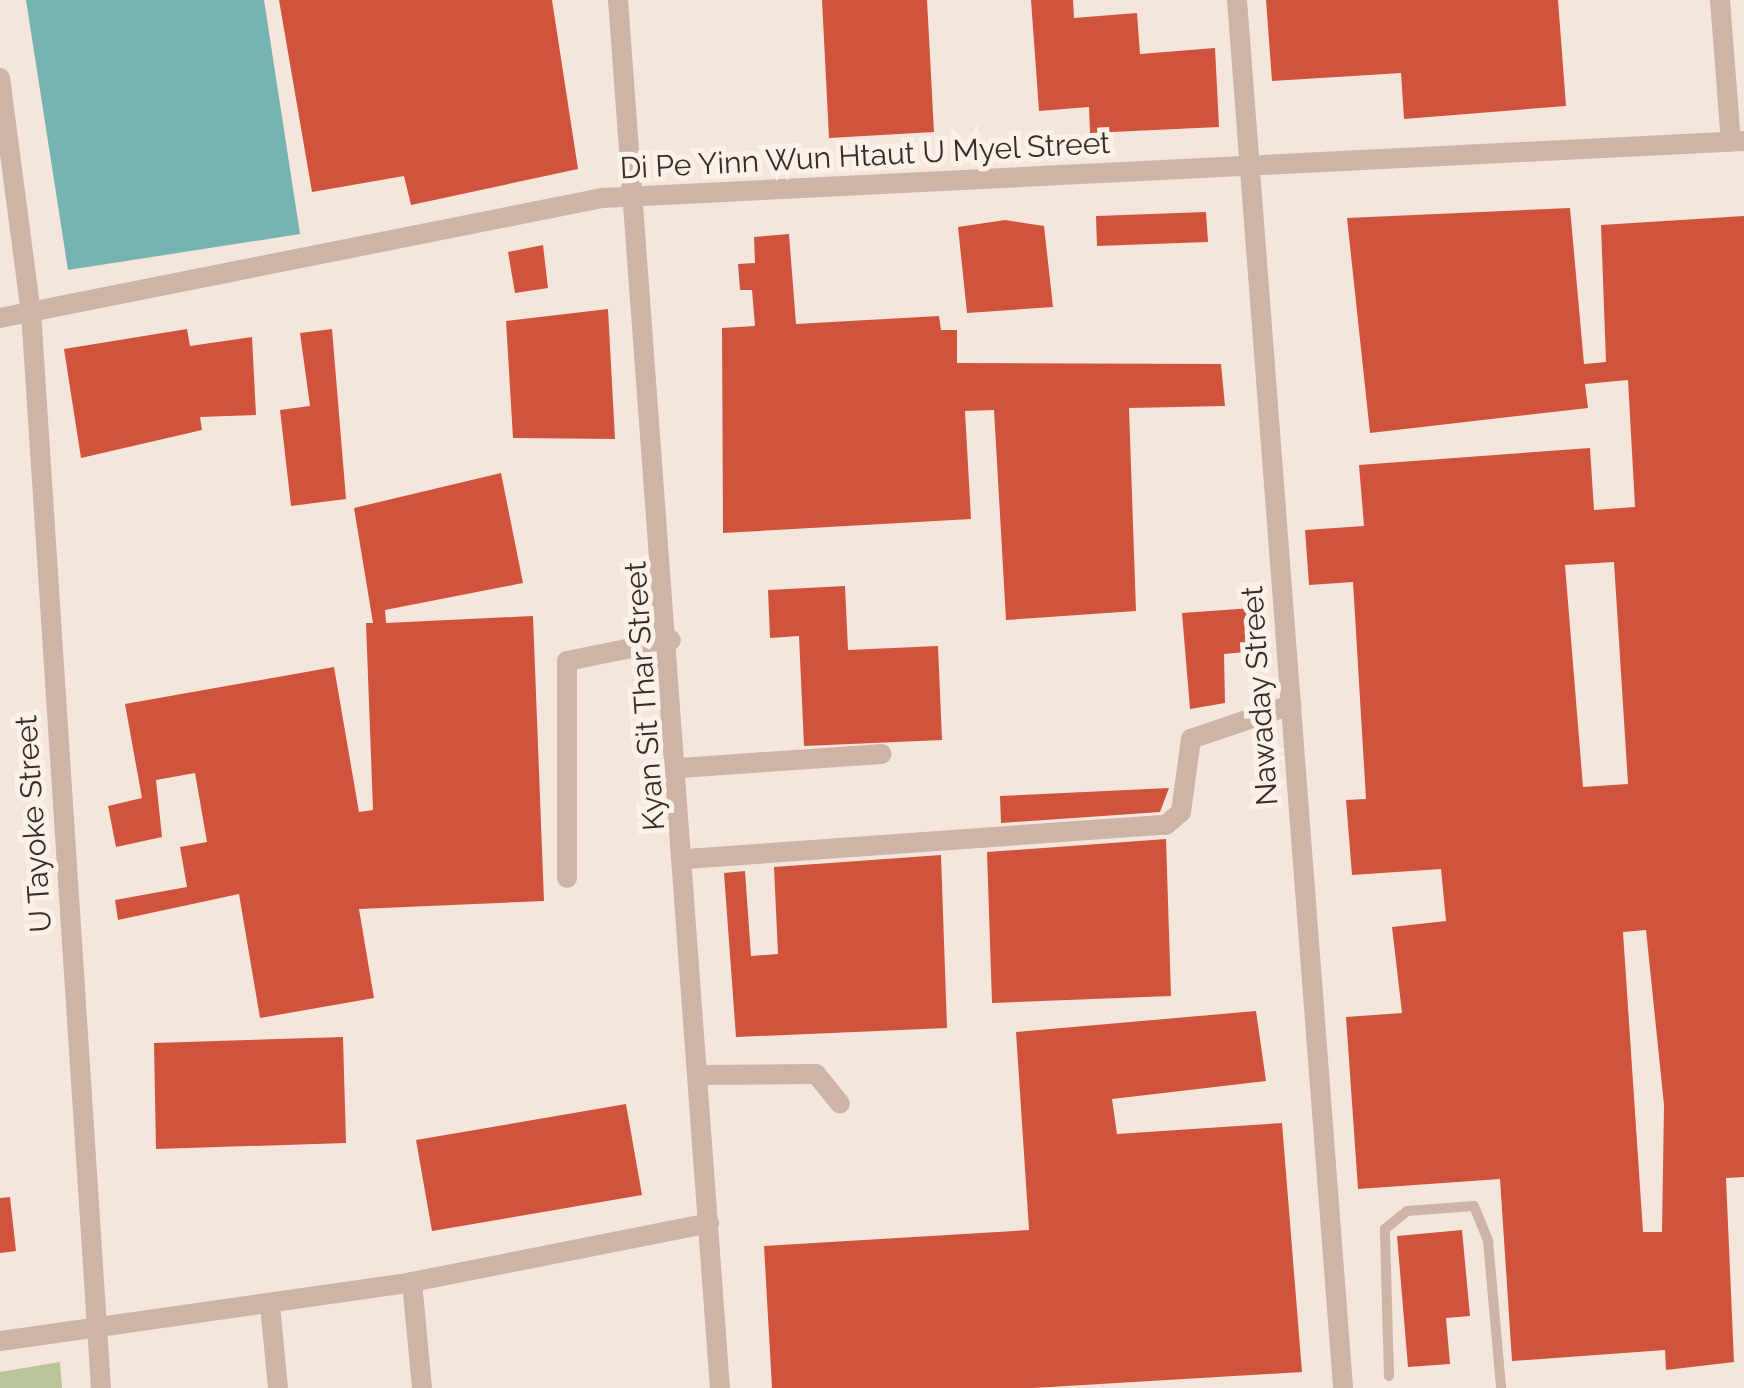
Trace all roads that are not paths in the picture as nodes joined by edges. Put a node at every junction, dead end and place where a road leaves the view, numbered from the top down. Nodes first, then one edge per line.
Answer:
1 (618, 0) edge
2 (1238, 0) edge
3 (1720, 0) edge
4 (0, 78) edge
5 (1738, 141) edge
6 (1249, 169) junction
7 (638, 196) junction
8 (31, 312) junction
9 (0, 318) edge
10 (671, 640) junction
11 (1291, 705) junction
12 (882, 754) dead end
13 (680, 768) junction
14 (686, 859) junction
15 (567, 878) dead end
16 (700, 1075) junction
17 (840, 1104) dead end
18 (709, 1223) junction
19 (412, 1282) junction
20 (270, 1306) junction
21 (97, 1328) junction
22 (0, 1341) edge
23 (1389, 1376) dead end
24 (100, 1388) edge
25 (278, 1388) edge
26 (422, 1388) edge
27 (720, 1388) edge
28 (1344, 1388) edge
29 (1501, 1388) edge

1 - 7 street, Kyan Sit Thar Street
2 - 6 street, Nawaday Street
3 - 5 street
4 - 8 street, U Tayoke Street
5 - 6 street, Di Pe Yinn Wun Htaut U Myel Street
6 - 7 street, Di Pe Yinn Wun Htaut U Myel Street
6 - 11 street, Nawaday Street
7 - 8 street, Di Pe Yinn Wun Htaut U Myel Street
7 - 10 street, Kyan Sit Thar Street
8 - 9 street, Di Pe Yinn Wun Htaut U Myel Street
8 - 21 street, U Tayoke Street
10 - 13 street, Kyan Sit Thar Street
10 - 15 street
11 - 14 street
11 - 28 street, Nawaday Street
12 - 13 street
13 - 14 street, Kyan Sit Thar Street
14 - 16 street, Kyan Sit Thar Street
16 - 17 street
16 - 18 street, Kyan Sit Thar Street
18 - 19 street
18 - 27 street, Kyan Sit Thar Street
19 - 20 street
19 - 26 street
20 - 21 street
20 - 25 street
21 - 22 street
21 - 24 street, U Tayoke Street
23 - 29 lane

